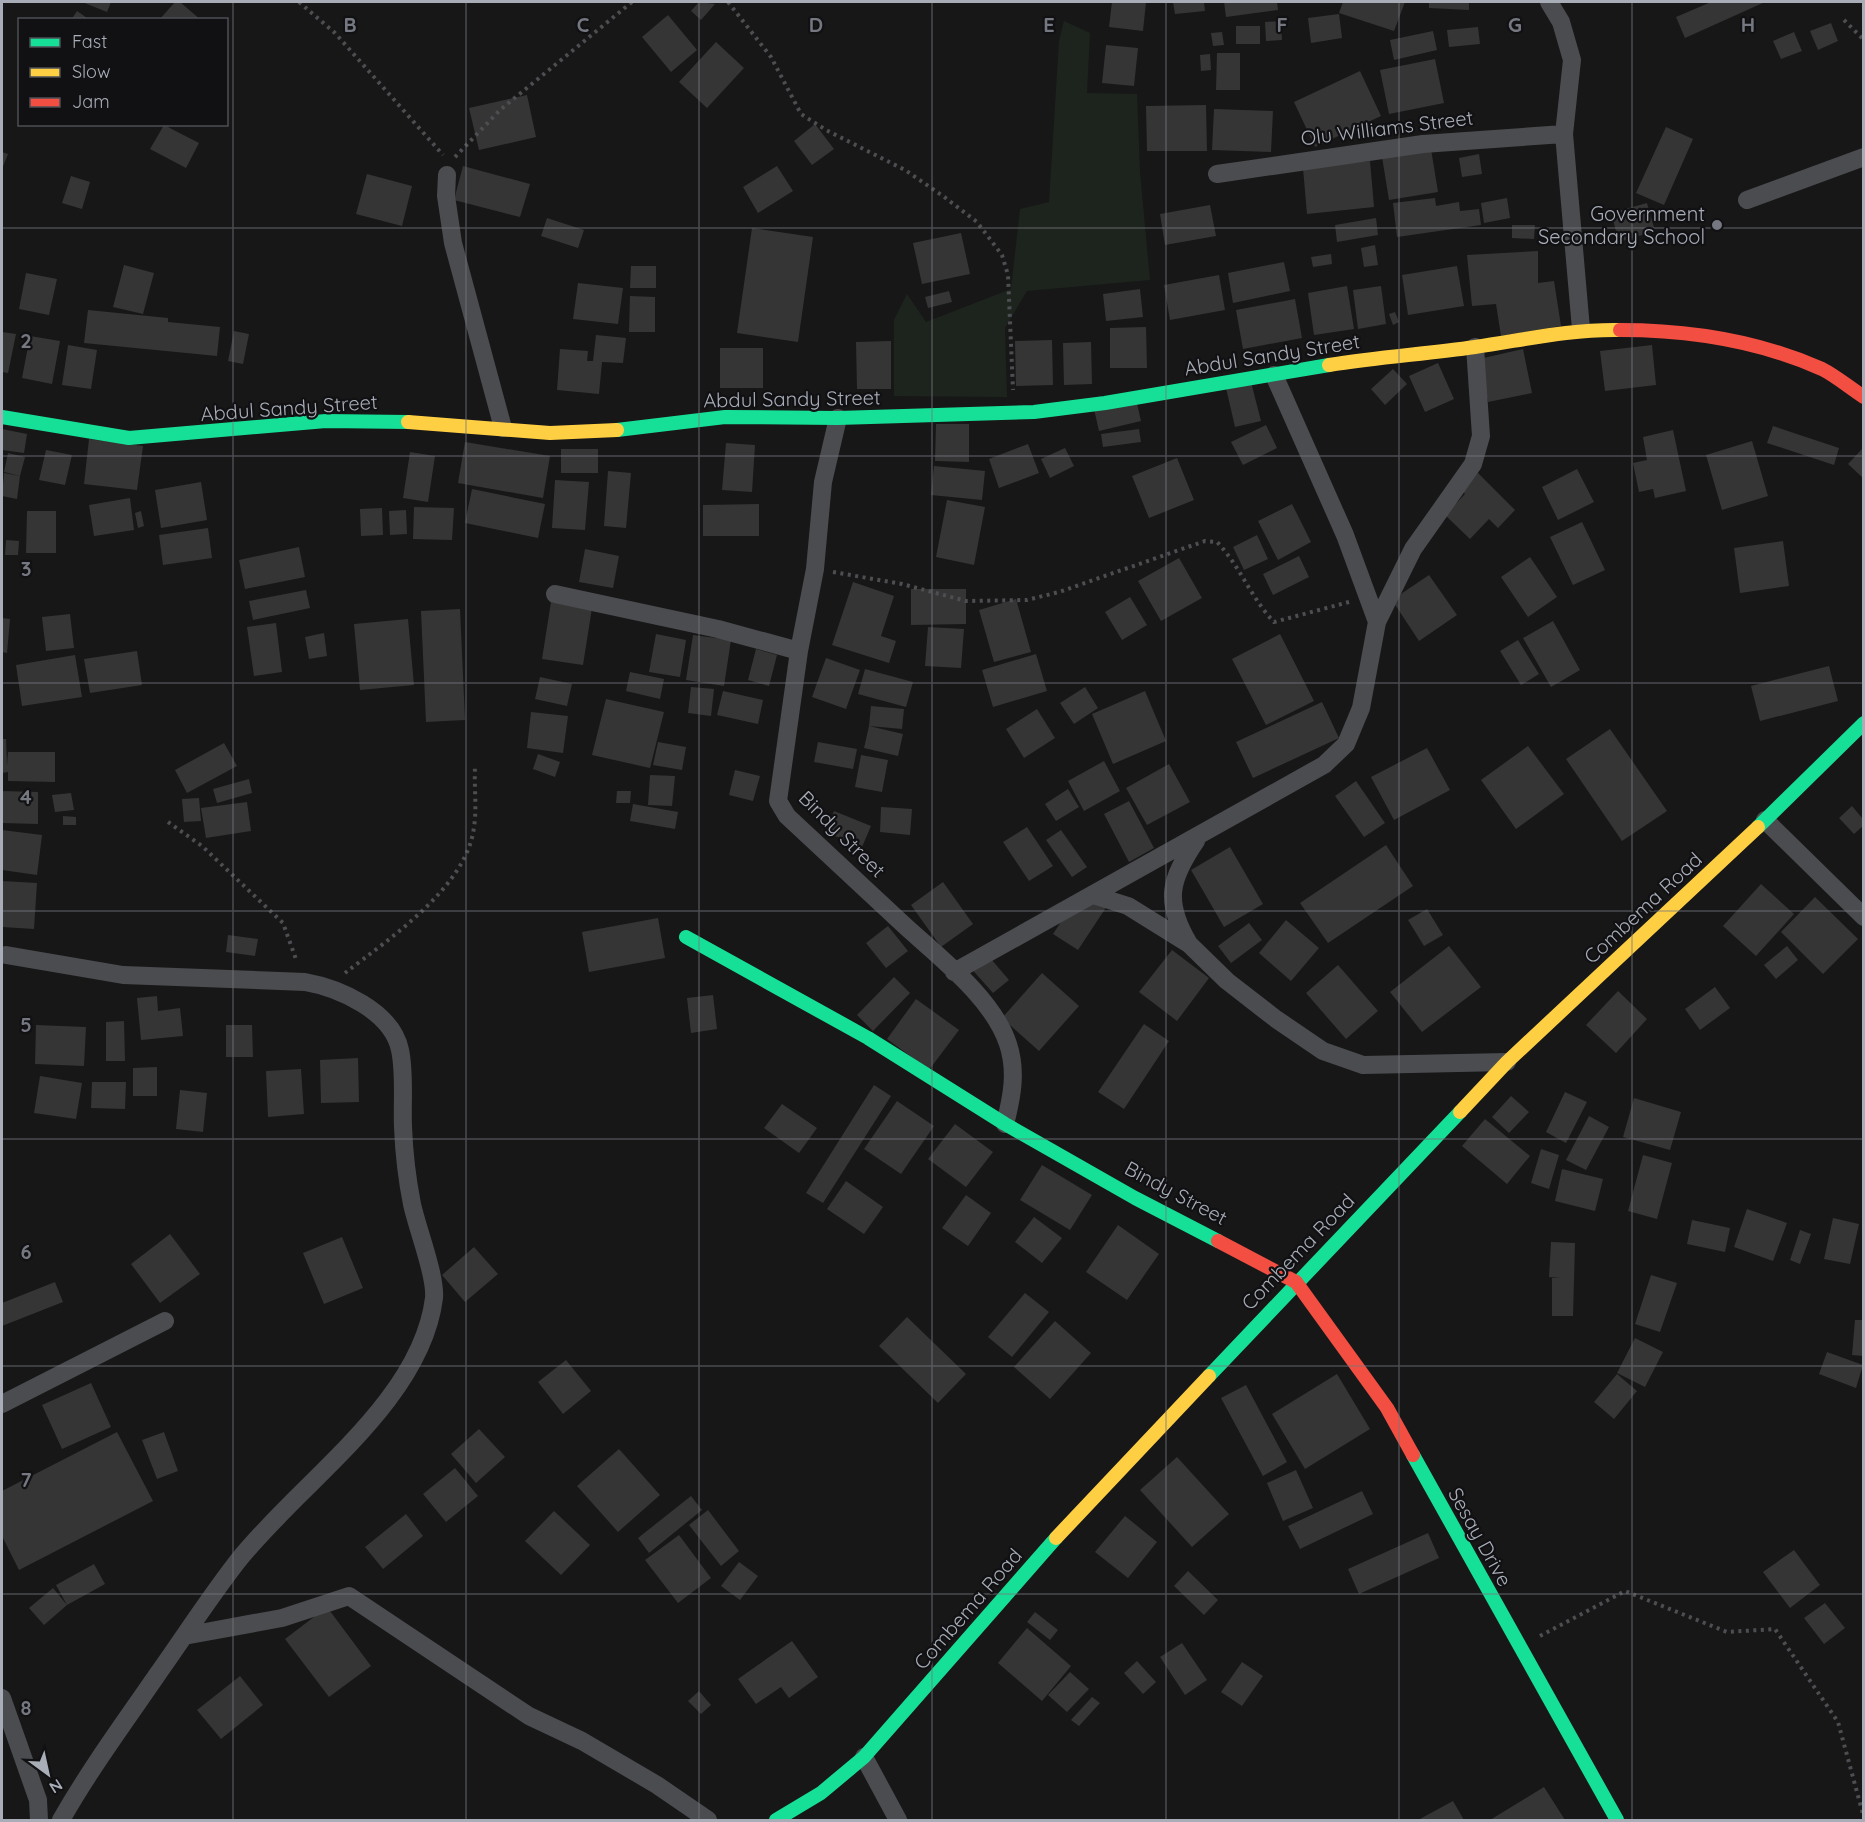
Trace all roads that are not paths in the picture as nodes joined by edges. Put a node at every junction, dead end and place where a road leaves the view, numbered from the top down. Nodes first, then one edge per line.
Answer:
1 (1549, 2) edge
2 (1564, 2) edge
3 (1561, 22) junction
4 (1564, 134) junction
5 (1863, 157) edge
6 (1218, 174) dead end
7 (447, 175) dead end
8 (1747, 200) dead end
9 (1581, 329) junction
10 (1475, 347) junction
11 (1274, 375) junction
12 (1863, 397) edge
13 (2, 417) edge
14 (838, 418) junction
15 (503, 428) junction
16 (555, 594) dead end
17 (1377, 622) junction
18 (799, 651) junction
19 (1863, 723) edge
20 (1765, 820) junction
21 (1199, 837) junction
22 (1093, 895) junction
23 (1863, 916) edge
24 (686, 937) dead end
25 (1189, 944) junction
26 (6, 955) dead end
27 (954, 972) junction
28 (1507, 1062) junction
29 (1005, 1124) junction
30 (1296, 1282) junction
31 (165, 1321) dead end
32 (2, 1404) edge
33 (184, 1636) junction
34 (2, 1698) edge
35 (864, 1757) junction
36 (39, 1821) edge
37 (61, 1821) edge
38 (708, 1821) edge
39 (776, 1821) edge
40 (898, 1821) edge
41 (1617, 1821) edge

1 - 3 street
2 - 3 street
3 - 4 street
4 - 6 street, Olu Williams Street
4 - 9 street
5 - 8 street
7 - 15 street
9 - 10 street, Abdul Sandy Street
9 - 12 street, Abdul Sandy Street
10 - 11 street, Abdul Sandy Street
10 - 17 street
11 - 14 street, Abdul Sandy Street
11 - 17 street
13 - 15 street, Abdul Sandy Street
14 - 15 street, Abdul Sandy Street
14 - 18 street, Bindy Street
16 - 18 street
17 - 21 street
18 - 27 street, Bindy Street
19 - 20 street, Combema Road
20 - 23 street
20 - 28 street, Combema Road
21 - 22 street
21 - 25 street
22 - 25 street
22 - 27 street
24 - 29 street, Bindy Street
25 - 28 street
26 - 33 street
27 - 29 street, Bindy Street
28 - 30 street, Combema Road
29 - 30 street, Bindy Street
30 - 35 street, Combema Road
30 - 41 street, Sesay Drive
31 - 32 street
33 - 37 street
33 - 38 street
34 - 36 street
35 - 39 street, Combema Road
35 - 40 street

